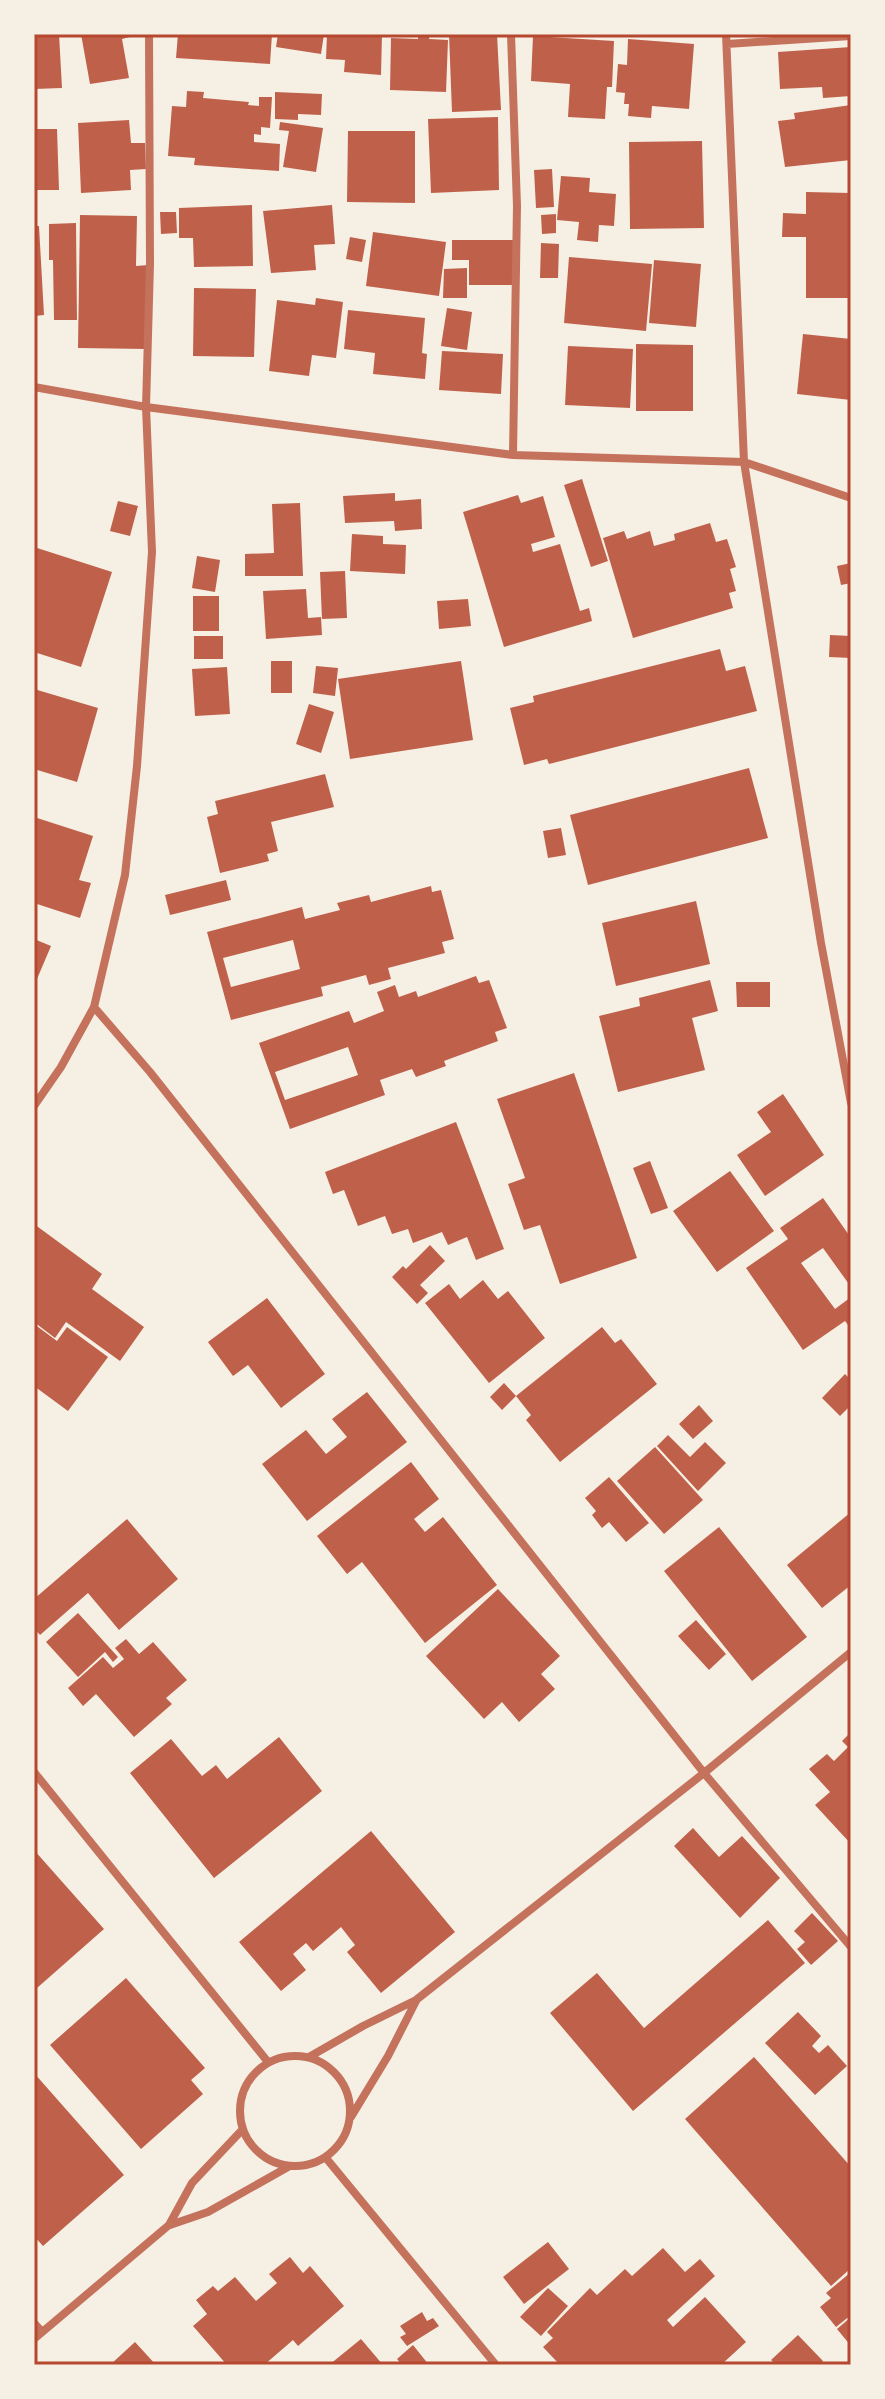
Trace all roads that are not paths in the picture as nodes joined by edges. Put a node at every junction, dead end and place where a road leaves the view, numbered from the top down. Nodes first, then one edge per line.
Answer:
1 (149, 34) edge
2 (511, 34) edge
3 (851, 36) edge
4 (727, 39) edge
5 (34, 387) edge
6 (146, 407) junction
7 (513, 455) junction
8 (744, 462) junction
9 (851, 498) edge
10 (94, 1007) junction
11 (851, 1103) edge
12 (34, 1106) edge
13 (851, 1652) edge
14 (34, 1772) edge
15 (704, 1773) junction
16 (851, 1947) edge
17 (416, 2000) junction
18 (309, 2057) junction
19 (268, 2062) junction
20 (351, 2117) junction
21 (243, 2129) junction
22 (326, 2158) junction
23 (288, 2167) junction
24 (169, 2225) junction
25 (34, 2323) edge
26 (42, 2332) junction
27 (34, 2339) edge
28 (496, 2365) edge

1 - 6 street
2 - 7 street
3 - 4 street
4 - 8 street
5 - 6 street
6 - 7 street
6 - 10 street
7 - 8 street
8 - 9 street
8 - 11 street
10 - 12 street
10 - 15 street
13 - 15 street
14 - 19 street
15 - 16 street
15 - 17 street
17 - 18 street
17 - 20 street
18 - 19 street
18 - 20 street
19 - 21 street
20 - 22 street
21 - 23 street
21 - 24 street
22 - 23 street
22 - 28 street
23 - 24 street
24 - 26 street
25 - 26 street
26 - 27 street

